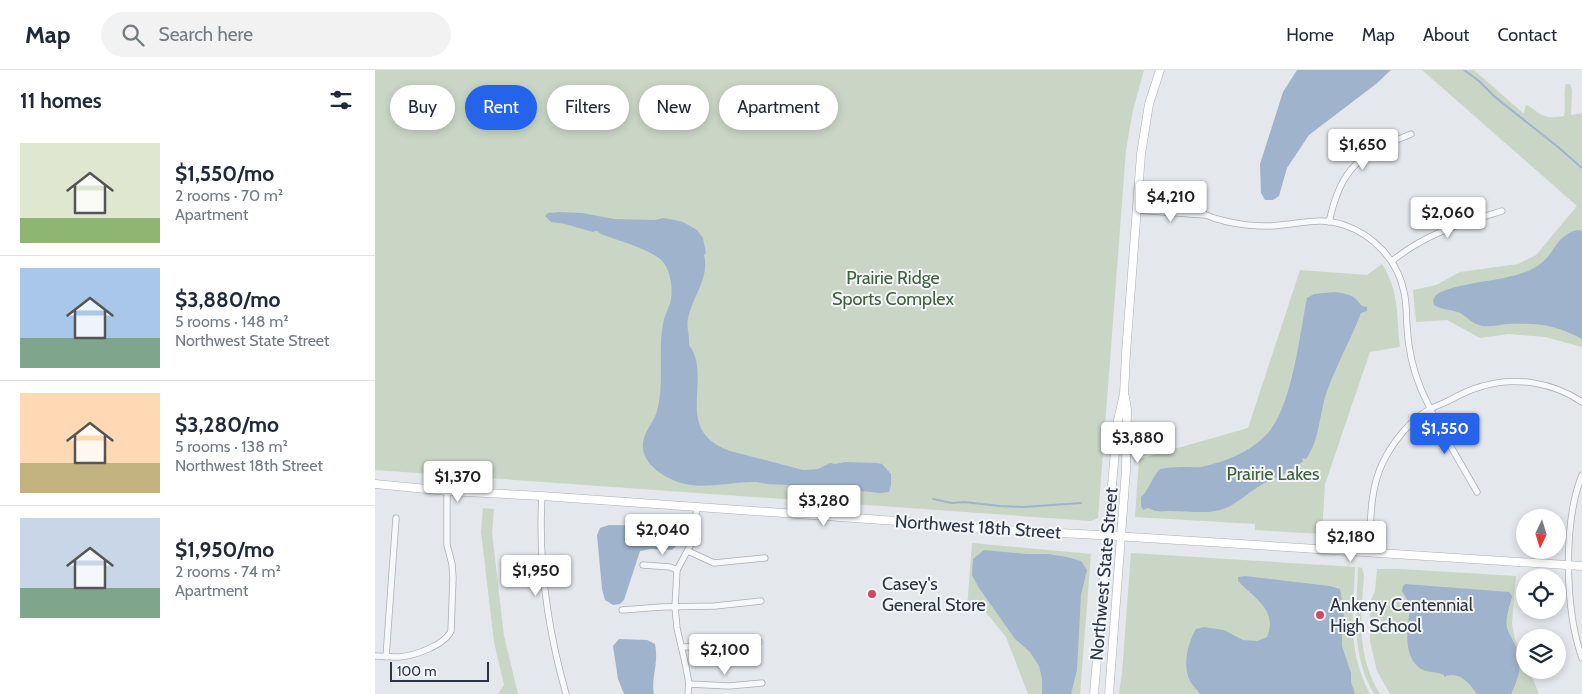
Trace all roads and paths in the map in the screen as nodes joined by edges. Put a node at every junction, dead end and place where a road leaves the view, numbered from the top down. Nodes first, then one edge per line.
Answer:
1 (1160, 70) edge
2 (1411, 134) dead end
3 (1137, 205) junction
4 (1502, 211) dead end
5 (1207, 215) junction
6 (1329, 222) junction
7 (1392, 261) junction
8 (1124, 394) junction
9 (1582, 402) edge
10 (1430, 409) junction
11 (1582, 475) edge
12 (375, 484) edge
13 (447, 491) junction
14 (1477, 492) dead end
15 (542, 496) junction
16 (697, 507) junction
17 (396, 518) dead end
18 (1108, 536) junction
19 (1121, 536) junction
20 (688, 551) junction
21 (1369, 552) junction
22 (765, 558) dead end
23 (643, 565) dead end
24 (1569, 565) junction
25 (1582, 566) edge
26 (677, 570) junction
27 (761, 601) dead end
28 (675, 607) junction
29 (622, 610) dead end
30 (759, 642) dead end
31 (683, 647) junction
32 (375, 656) edge
33 (386, 657) junction
34 (1582, 657) edge
35 (762, 683) dead end
36 (689, 684) junction
37 (566, 694) edge
38 (688, 694) edge
39 (1094, 694) edge
40 (1109, 694) edge

1 - 3 main road, Northwest State Street
2 - 6 street
3 - 5 street
3 - 5 street
3 - 8 main road, Northwest State Street
4 - 7 street
5 - 6 street
6 - 7 street
7 - 10 street
8 - 18 main road, Northwest State Street
8 - 19 main road, Northwest State Street
9 - 10 street
10 - 14 street
10 - 21 street
11 - 24 street
12 - 13 main road, Northwest 18th Street
13 - 15 main road, Northwest 18th Street
13 - 33 street
15 - 16 main road, Northwest 18th Street
15 - 37 street
16 - 18 main road, Northwest 18th Street
16 - 20 street
17 - 33 street
18 - 19 main road, Northwest 18th Street
18 - 39 main road, Northwest State Street
19 - 21 main road, Northwest 18th Street
19 - 40 main road, Northwest State Street
20 - 22 street
20 - 26 street
21 - 24 main road, Northwest 18th Street
23 - 26 street
24 - 25 main road, Northwest 18th Street
24 - 34 street
26 - 28 street
27 - 28 street
28 - 29 street
28 - 31 street
30 - 31 street
31 - 36 street
32 - 33 street
35 - 36 street
36 - 38 street

